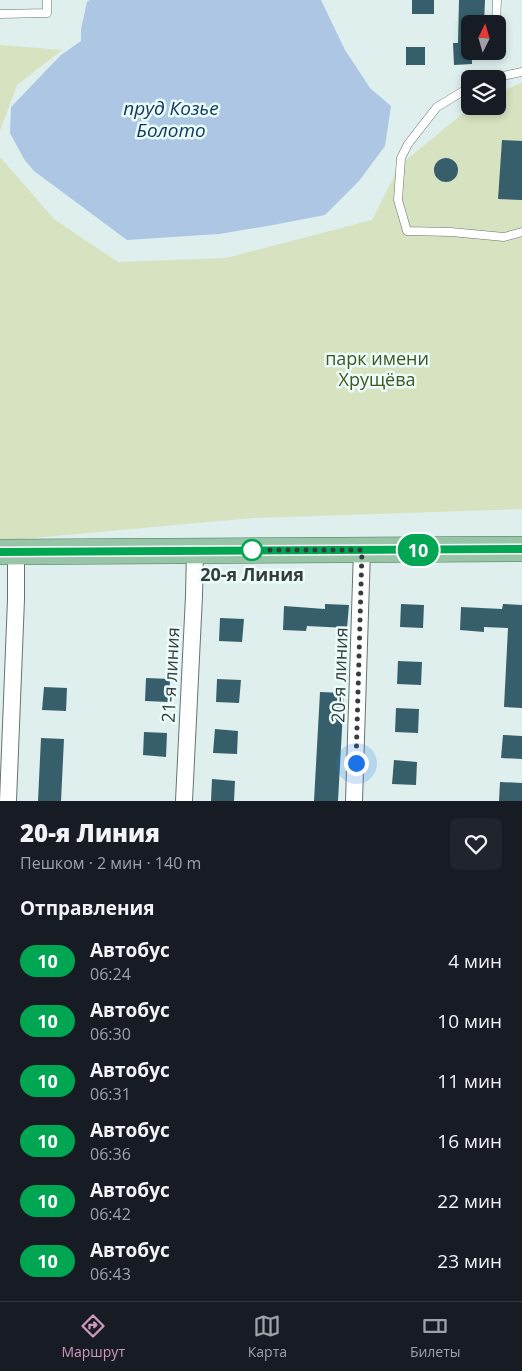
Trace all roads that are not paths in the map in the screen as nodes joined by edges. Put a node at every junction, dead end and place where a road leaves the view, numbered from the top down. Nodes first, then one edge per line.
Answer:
1 (47, 0) edge
2 (497, 0) edge
3 (0, 14) edge
4 (496, 15) edge
5 (522, 72) edge
6 (506, 75) edge
7 (461, 92) edge
8 (522, 232) edge
9 (522, 549) edge
10 (362, 550) junction
11 (195, 551) junction
12 (8, 552) edge
13 (8, 801) edge
14 (184, 801) edge
15 (354, 801) edge

1 - 3 lane
2 - 4 lane
5 - 6 lane
7 - 8 lane
9 - 10 main road
10 - 11 main road
10 - 15 street, 20-я линия
11 - 12 main road
11 - 14 street, 21-я линия
12 - 13 street

